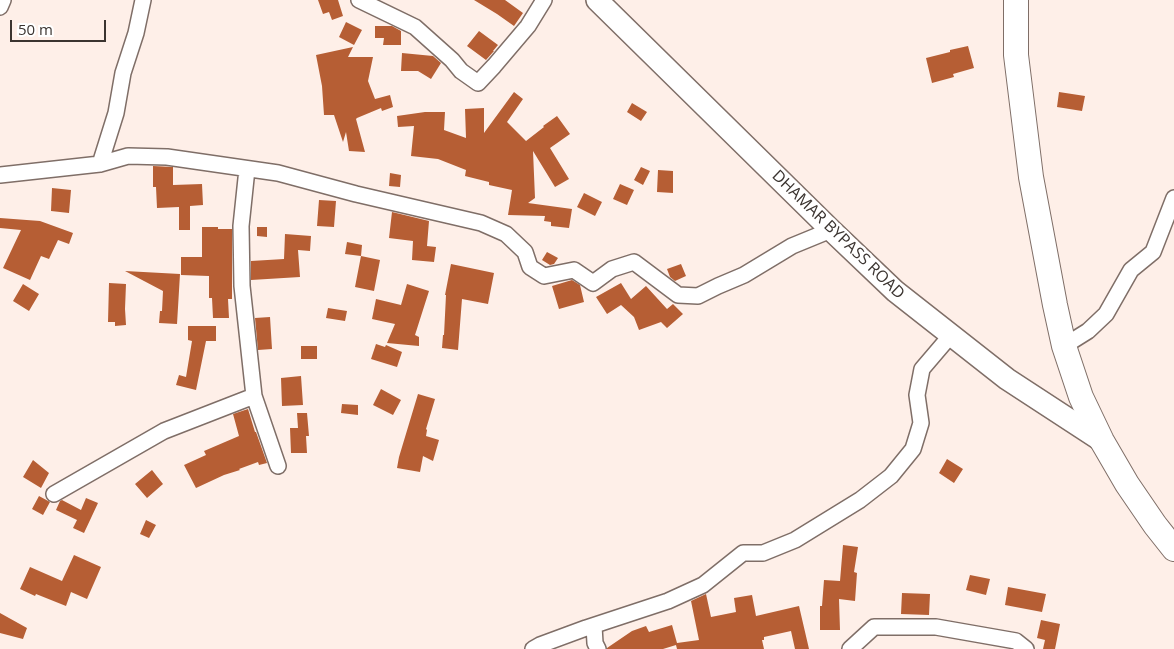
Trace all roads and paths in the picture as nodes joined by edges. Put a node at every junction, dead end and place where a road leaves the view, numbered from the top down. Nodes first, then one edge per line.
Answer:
1 (3, 0) edge
2 (143, 0) edge
3 (359, 0) edge
4 (544, 0) edge
5 (597, 0) edge
6 (1016, 0) edge
7 (0, 8) edge
8 (100, 164) junction
9 (247, 169) junction
10 (0, 175) edge
11 (1174, 198) edge
12 (831, 230) junction
13 (952, 336) junction
14 (1064, 346) junction
15 (254, 396) junction
16 (1102, 441) junction
17 (278, 466) dead end
18 (54, 494) dead end
19 (1174, 549) edge
20 (594, 626) junction
21 (533, 649) edge
22 (598, 649) edge
23 (850, 649) edge
24 (1026, 649) edge

1 - 7 street
2 - 8 street
3 - 4 street
5 - 12 main road, DHAMAR BYPASS ROAD
6 - 14 main road
8 - 9 street
8 - 10 street
9 - 12 street
9 - 15 street
11 - 14 street
12 - 13 main road, DHAMAR BYPASS ROAD
13 - 16 main road, DHAMAR BYPASS ROAD
13 - 20 street
14 - 16 main road
15 - 17 street
15 - 18 street
16 - 19 main road
20 - 21 street
20 - 22 street
23 - 24 street

